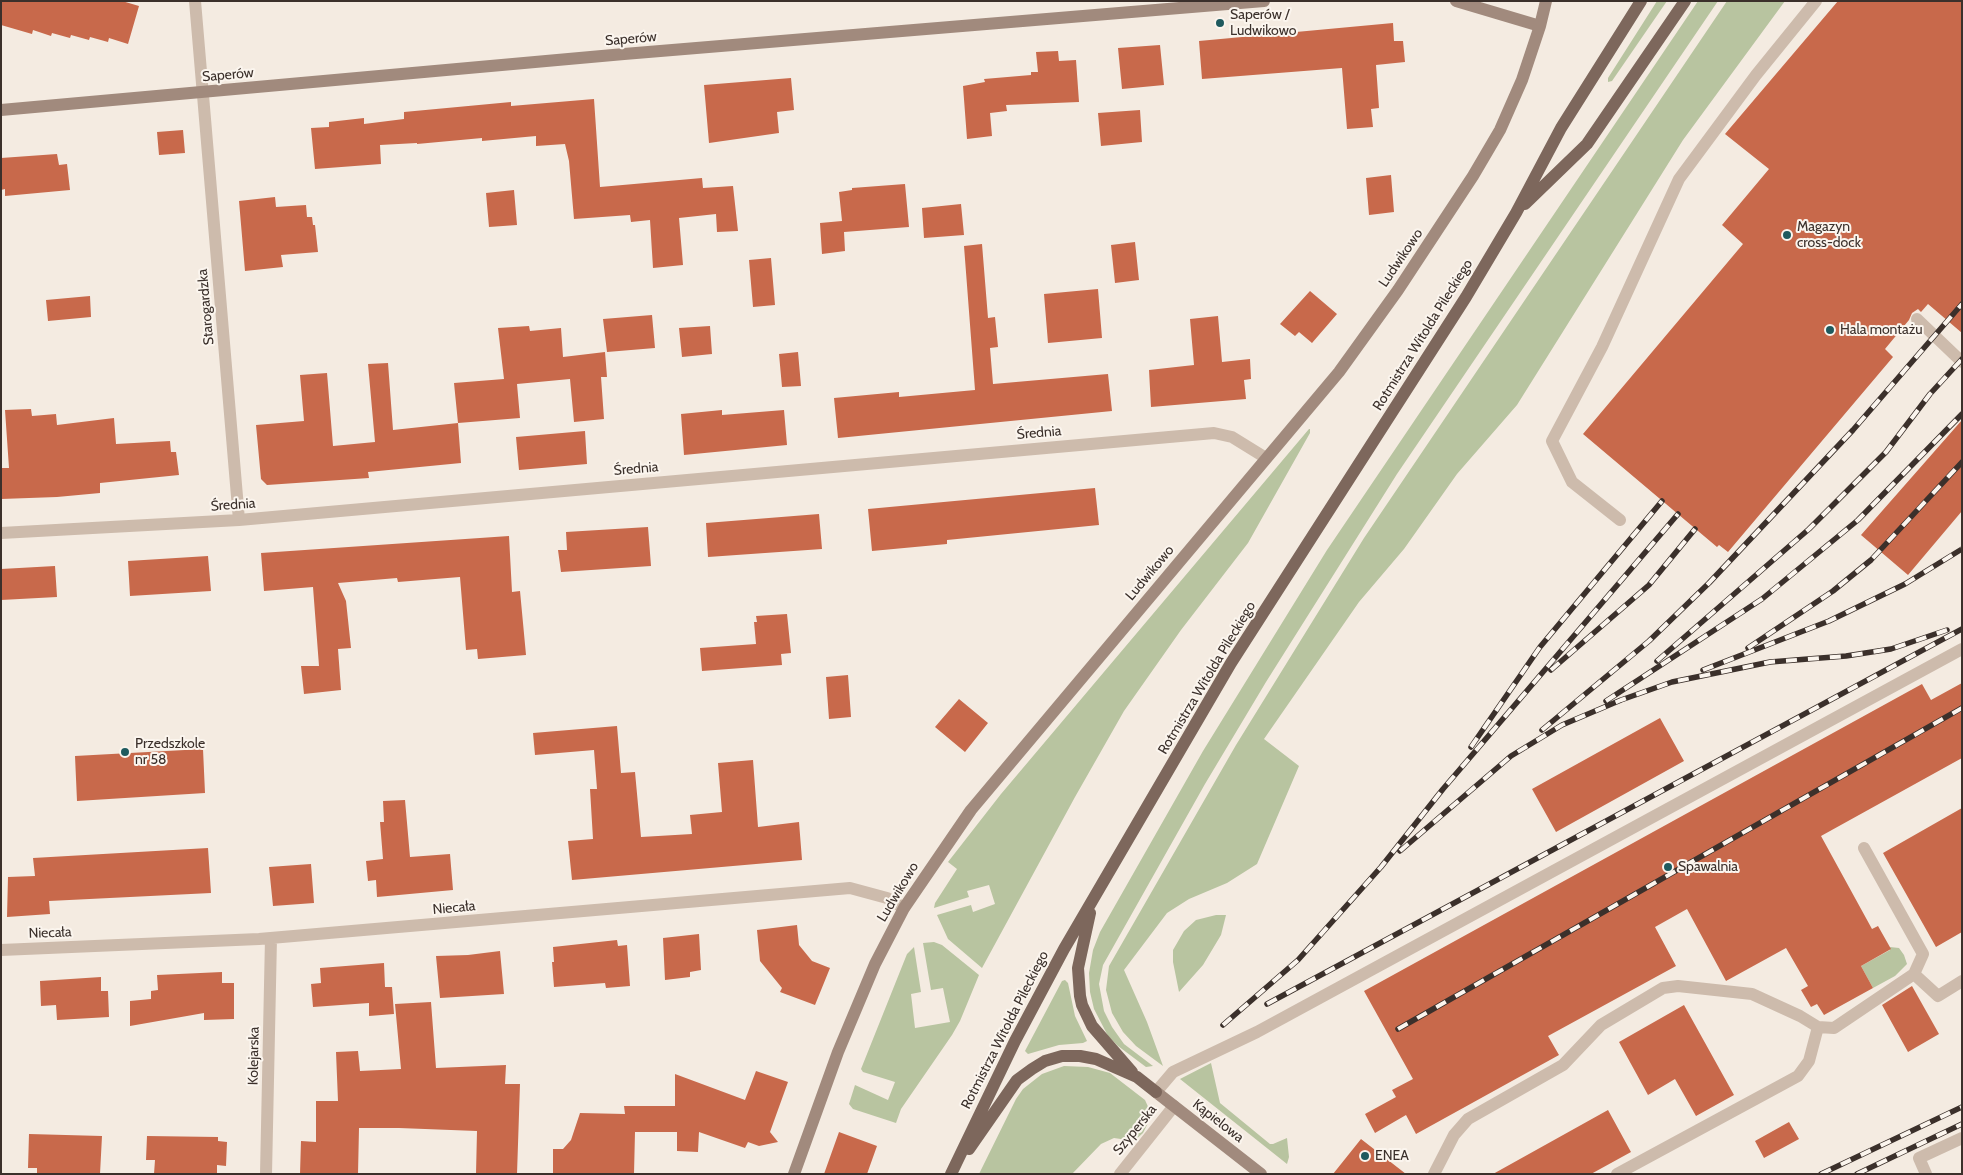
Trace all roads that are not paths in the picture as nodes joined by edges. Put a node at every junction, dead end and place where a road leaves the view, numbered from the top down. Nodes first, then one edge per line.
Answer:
1 (195, 1) edge
2 (1264, 1) edge
3 (1456, 1) edge
4 (1546, 1) edge
5 (1640, 1) edge
6 (1685, 1) edge
7 (1816, 1) edge
8 (1540, 26) junction
9 (203, 92) junction
10 (1, 110) edge
11 (1516, 213) junction
12 (1917, 319) dead end
13 (1962, 362) edge
14 (1266, 458) junction
15 (239, 520) junction
16 (1620, 520) dead end
17 (1, 533) edge
18 (1962, 649) edge
19 (1864, 848) dead end
20 (1100, 886) junction
21 (904, 908) junction
22 (271, 938) junction
23 (1, 950) edge
24 (1914, 974) junction
25 (1962, 981) edge
26 (1818, 1027) junction
27 (1137, 1077) junction
28 (1156, 1092) junction
29 (1174, 1106) junction
30 (1962, 1138) edge
31 (266, 1174) edge
32 (794, 1174) edge
33 (951, 1174) edge
34 (1120, 1174) edge
35 (1261, 1174) edge
36 (1434, 1174) edge
37 (1617, 1174) edge
38 (1926, 1174) edge

1 - 9 street, Starogardzka
2 - 9 street, Saperów
3 - 8 street
4 - 8 street, Ludwikowo
5 - 11 main road, Rotmistrza Witolda Pileckiego
6 - 11 main road, Rotmistrza Witolda Pileckiego
7 - 16 street
8 - 14 street, Ludwikowo
9 - 10 street, Saperów
9 - 15 street, Starogardzka
11 - 20 main road, Rotmistrza Witolda Pileckiego
12 - 13 street
14 - 15 street, Średnia
14 - 21 street, Ludwikowo
15 - 17 street, Średnia
18 - 28 street
19 - 24 street
20 - 27 main road
20 - 33 main road, Rotmistrza Witolda Pileckiego
21 - 22 street, Niecała
21 - 32 street, Ludwikowo
22 - 23 street, Niecała
22 - 31 street, Kolejarska
24 - 25 street
24 - 26 street
26 - 36 street
26 - 37 street
27 - 28 main road
27 - 33 main road
28 - 29 street, Kąpielowa
29 - 34 street, Szyperska
29 - 35 street, Kąpielowa
30 - 38 street

